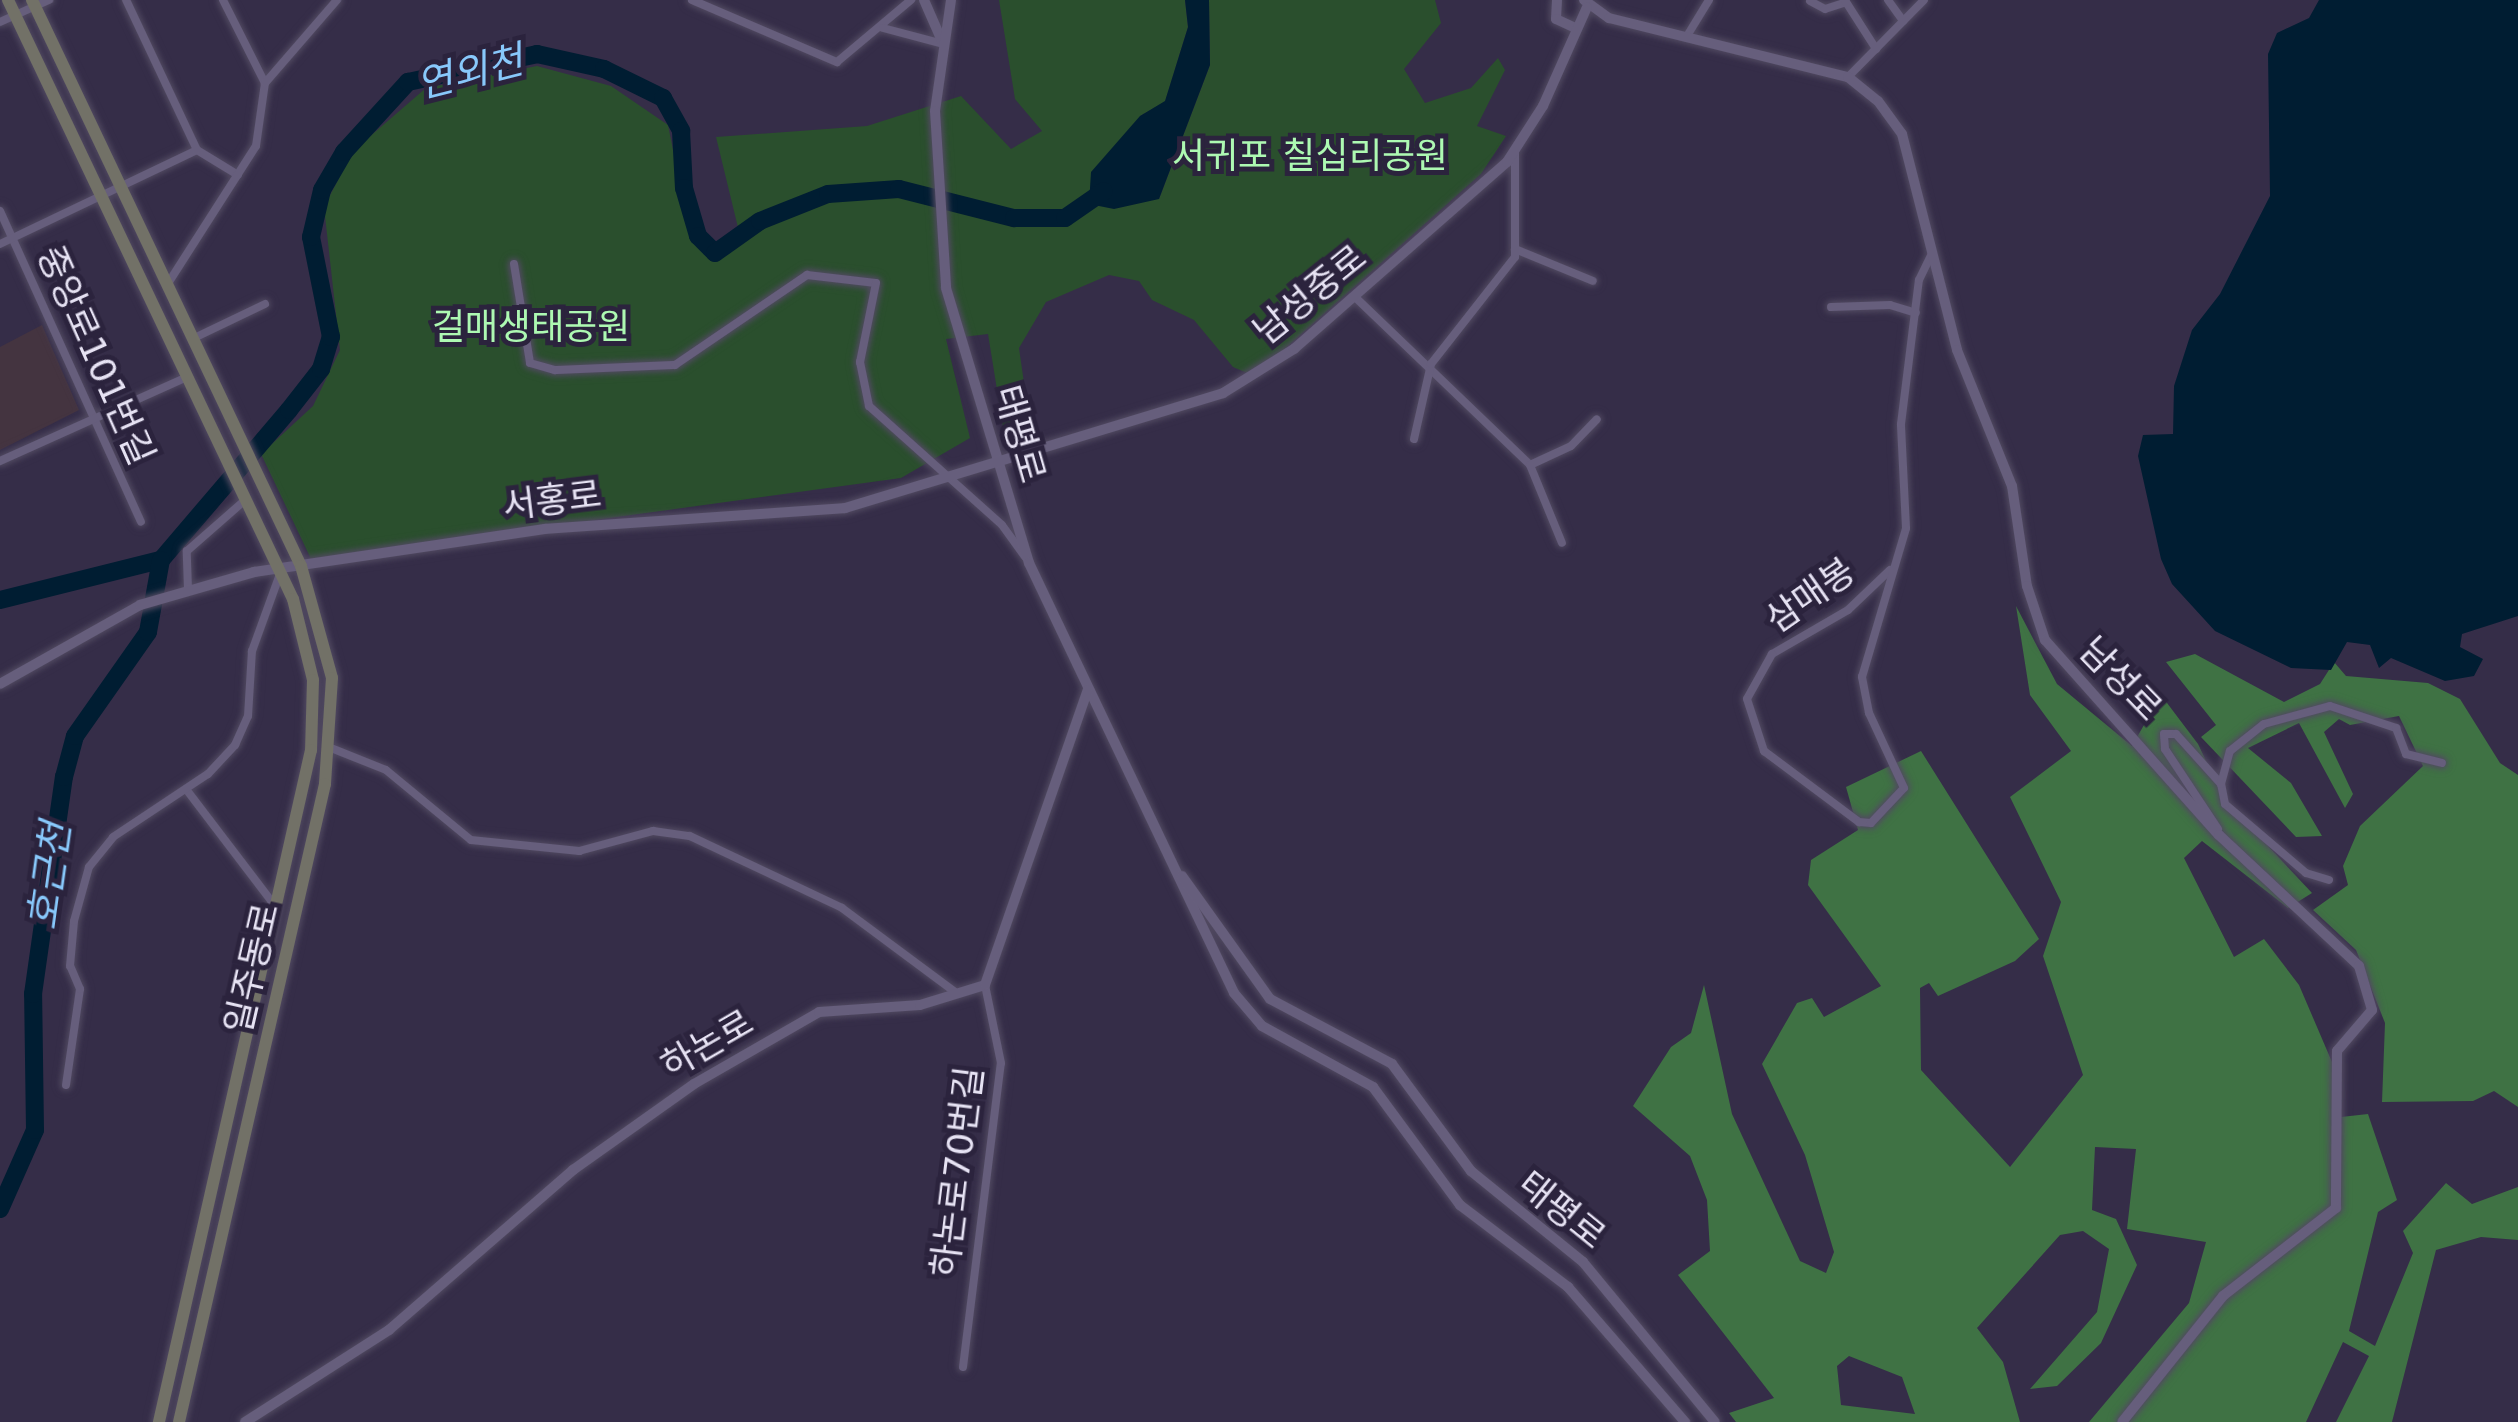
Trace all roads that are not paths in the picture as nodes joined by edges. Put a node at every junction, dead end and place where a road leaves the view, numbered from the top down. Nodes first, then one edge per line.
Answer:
1 (8, 0) edge
2 (49, 0) edge
3 (126, 0) edge
4 (224, 0) edge
5 (337, 0) edge
6 (692, 0) edge
7 (911, 0) edge
8 (924, 0) edge
9 (951, 0) edge
10 (1557, 0) edge
11 (1709, 0) edge
12 (1888, 0) edge
13 (1924, 0) edge
14 (1810, 2) edge
15 (33, 3) edge
16 (325, 4) edge
17 (1585, 9) edge
18 (15, 15) junction
19 (1903, 21) junction
20 (0, 22) edge
21 (1569, 27) junction
22 (883, 28) junction
23 (1688, 36) junction
24 (943, 44) junction
25 (1876, 49) junction
26 (1848, 77) junction
27 (265, 83) junction
28 (197, 150) junction
29 (1515, 151) junction
30 (238, 175) junction
31 (120, 187) junction
32 (98, 194) junction
33 (0, 211) edge
34 (13, 238) junction
35 (0, 244) edge
36 (1515, 249) junction
37 (1932, 253) junction
38 (514, 264) dead end
39 (1593, 281) dead end
40 (166, 286) junction
41 (1355, 297) junction
42 (265, 304) dead end
43 (1831, 307) dead end
44 (1916, 314) junction
45 (190, 340) junction
46 (1432, 364) junction
47 (185, 378) junction
48 (97, 417) junction
49 (1597, 418) dead end
50 (1414, 440) dead end
51 (998, 459) junction
52 (0, 461) edge
53 (1530, 466) junction
54 (944, 477) junction
55 (245, 500) junction
56 (141, 522) dead end
57 (1562, 543) dead end
58 (1029, 562) junction
59 (301, 566) junction
60 (1890, 570) junction
61 (280, 571) junction
62 (188, 589) junction
63 (0, 684) edge
64 (1088, 690) junction
65 (332, 748) junction
66 (2442, 763) dead end
67 (2221, 784) junction
68 (186, 789) junction
69 (2219, 836) junction
70 (1168, 856) junction
71 (2329, 880) dead end
72 (276, 908) junction
73 (986, 985) junction
74 (962, 996) junction
75 (66, 1085) dead end
76 (963, 1367) dead end
77 (159, 1422) edge
78 (179, 1422) edge
79 (245, 1422) edge
80 (1685, 1422) edge
81 (1715, 1422) edge
82 (2122, 1422) edge

1 - 18 main road
2 - 15 street
3 - 28 street
4 - 27 street
5 - 16 street
6 - 22 street
7 - 22 street
8 - 24 street
9 - 24 street, 태평로
10 - 21 street, 남성중로
11 - 23 street
12 - 19 street
13 - 19 street
14 - 25 street
15 - 18 street
15 - 31 main road
16 - 27 street
17 - 21 street
17 - 23 street
18 - 20 street
18 - 32 main road
19 - 25 street
21 - 29 street, 남성중로
22 - 24 street
23 - 26 street
24 - 51 street, 태평로
25 - 26 street
26 - 37 street, 남성로
27 - 30 street
28 - 30 street
28 - 31 street
29 - 36 street
29 - 41 street, 남성중로
30 - 40 street
31 - 32 street
31 - 40 main road
32 - 34 street
32 - 47 main road
33 - 34 street, 중앙로101번길
34 - 35 street
34 - 48 street, 중앙로101번길
36 - 39 street
36 - 46 street
37 - 44 street, 삼매봉
37 - 69 street, 남성로
38 - 54 street
40 - 45 main road
41 - 46 street
41 - 51 street, 남성중로
42 - 45 street
43 - 44 street
44 - 60 street, 삼매봉
45 - 59 main road, 일주동로
46 - 50 street
46 - 53 street
47 - 48 street
47 - 55 main road, 일주동로
48 - 52 street
48 - 56 street, 중앙로101번길
49 - 53 street
51 - 54 street, 서홍로
51 - 58 street, 태평로
53 - 57 street
54 - 58 street
54 - 59 street, 서홍로
55 - 61 main road, 일주동로
55 - 62 street
58 - 64 street, 태평로
59 - 61 street, 서홍로
59 - 65 main road, 일주동로
60 - 60 street, 삼매봉
61 - 62 street, 서홍로
61 - 68 street
61 - 72 main road, 일주동로
62 - 63 street, 서홍로
64 - 70 street, 태평로
64 - 73 street
65 - 74 street
65 - 78 main road, 일주동로
66 - 67 street
67 - 69 street
67 - 71 street
68 - 72 street
68 - 75 street
69 - 82 street, 남성로
70 - 80 street, 태평로
70 - 81 street, 태평로
72 - 77 main road, 일주동로
73 - 74 street, 하논로
73 - 76 street, 하논로70번길
74 - 79 street, 하논로

